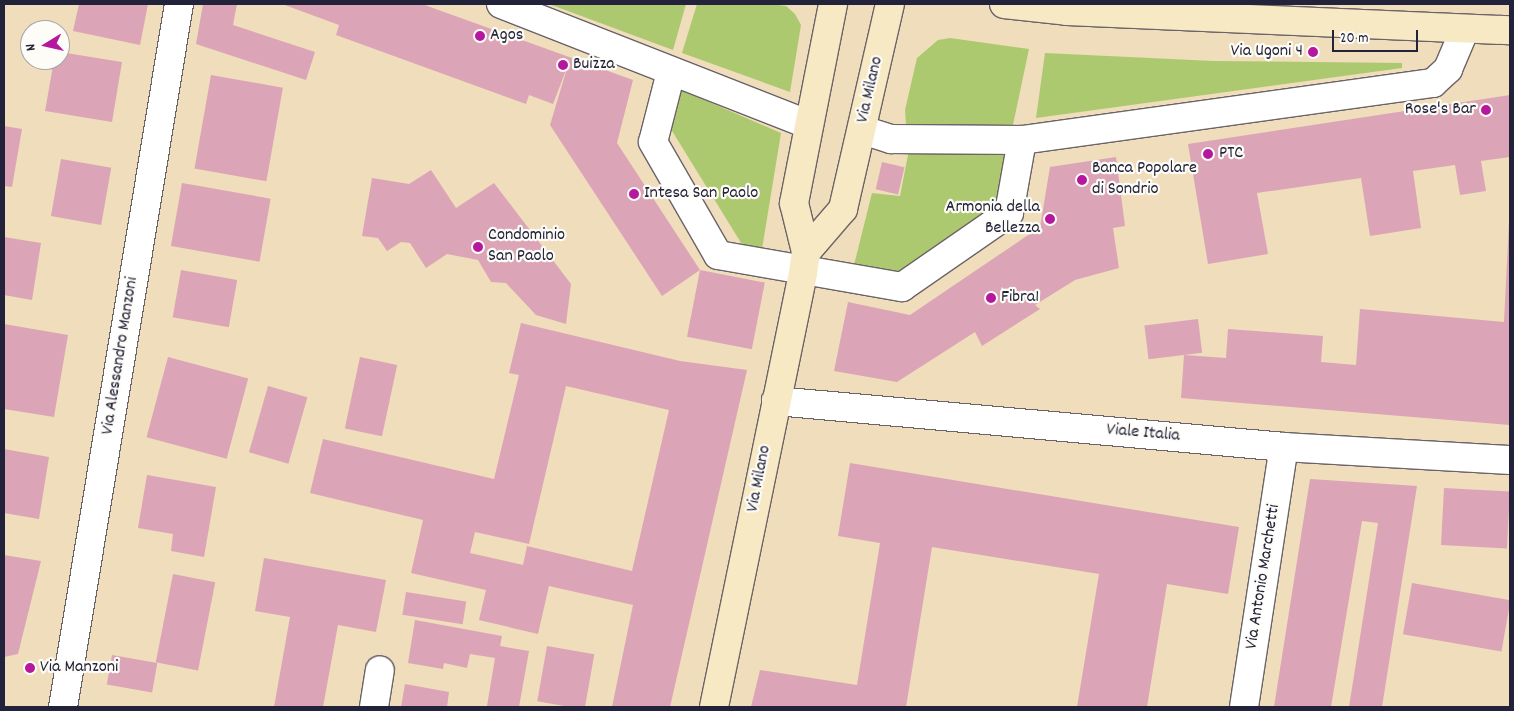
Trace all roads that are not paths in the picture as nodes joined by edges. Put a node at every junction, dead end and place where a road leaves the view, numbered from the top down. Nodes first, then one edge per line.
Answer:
1 (179, 4) edge
2 (501, 4) edge
3 (833, 4) edge
4 (890, 4) edge
5 (1004, 4) edge
6 (1068, 8) edge
7 (1466, 29) junction
8 (1510, 30) edge
9 (671, 72) junction
10 (799, 121) dead end
11 (872, 133) dead end
12 (1022, 140) junction
13 (804, 262) junction
14 (776, 401) junction
15 (1284, 447) junction
16 (1510, 460) edge
17 (380, 670) dead end
18 (63, 707) edge
19 (374, 707) edge
20 (714, 707) edge
21 (1244, 707) edge

1 - 18 street, Via Alessandro Manzoni
2 - 9 street
3 - 13 main road, Via Milano
4 - 13 main road, Via Milano
5 - 6 main road
6 - 7 main road
7 - 8 main road
7 - 12 street, Via Milano
9 - 10 street
9 - 13 street
11 - 12 street, Via Milano
12 - 13 street
13 - 14 main road, Via Milano
14 - 15 street, Viale Italia
14 - 20 main road, Via Milano
15 - 16 street, Viale Italia
15 - 21 street, Via Antonio Marchetti
17 - 19 street

